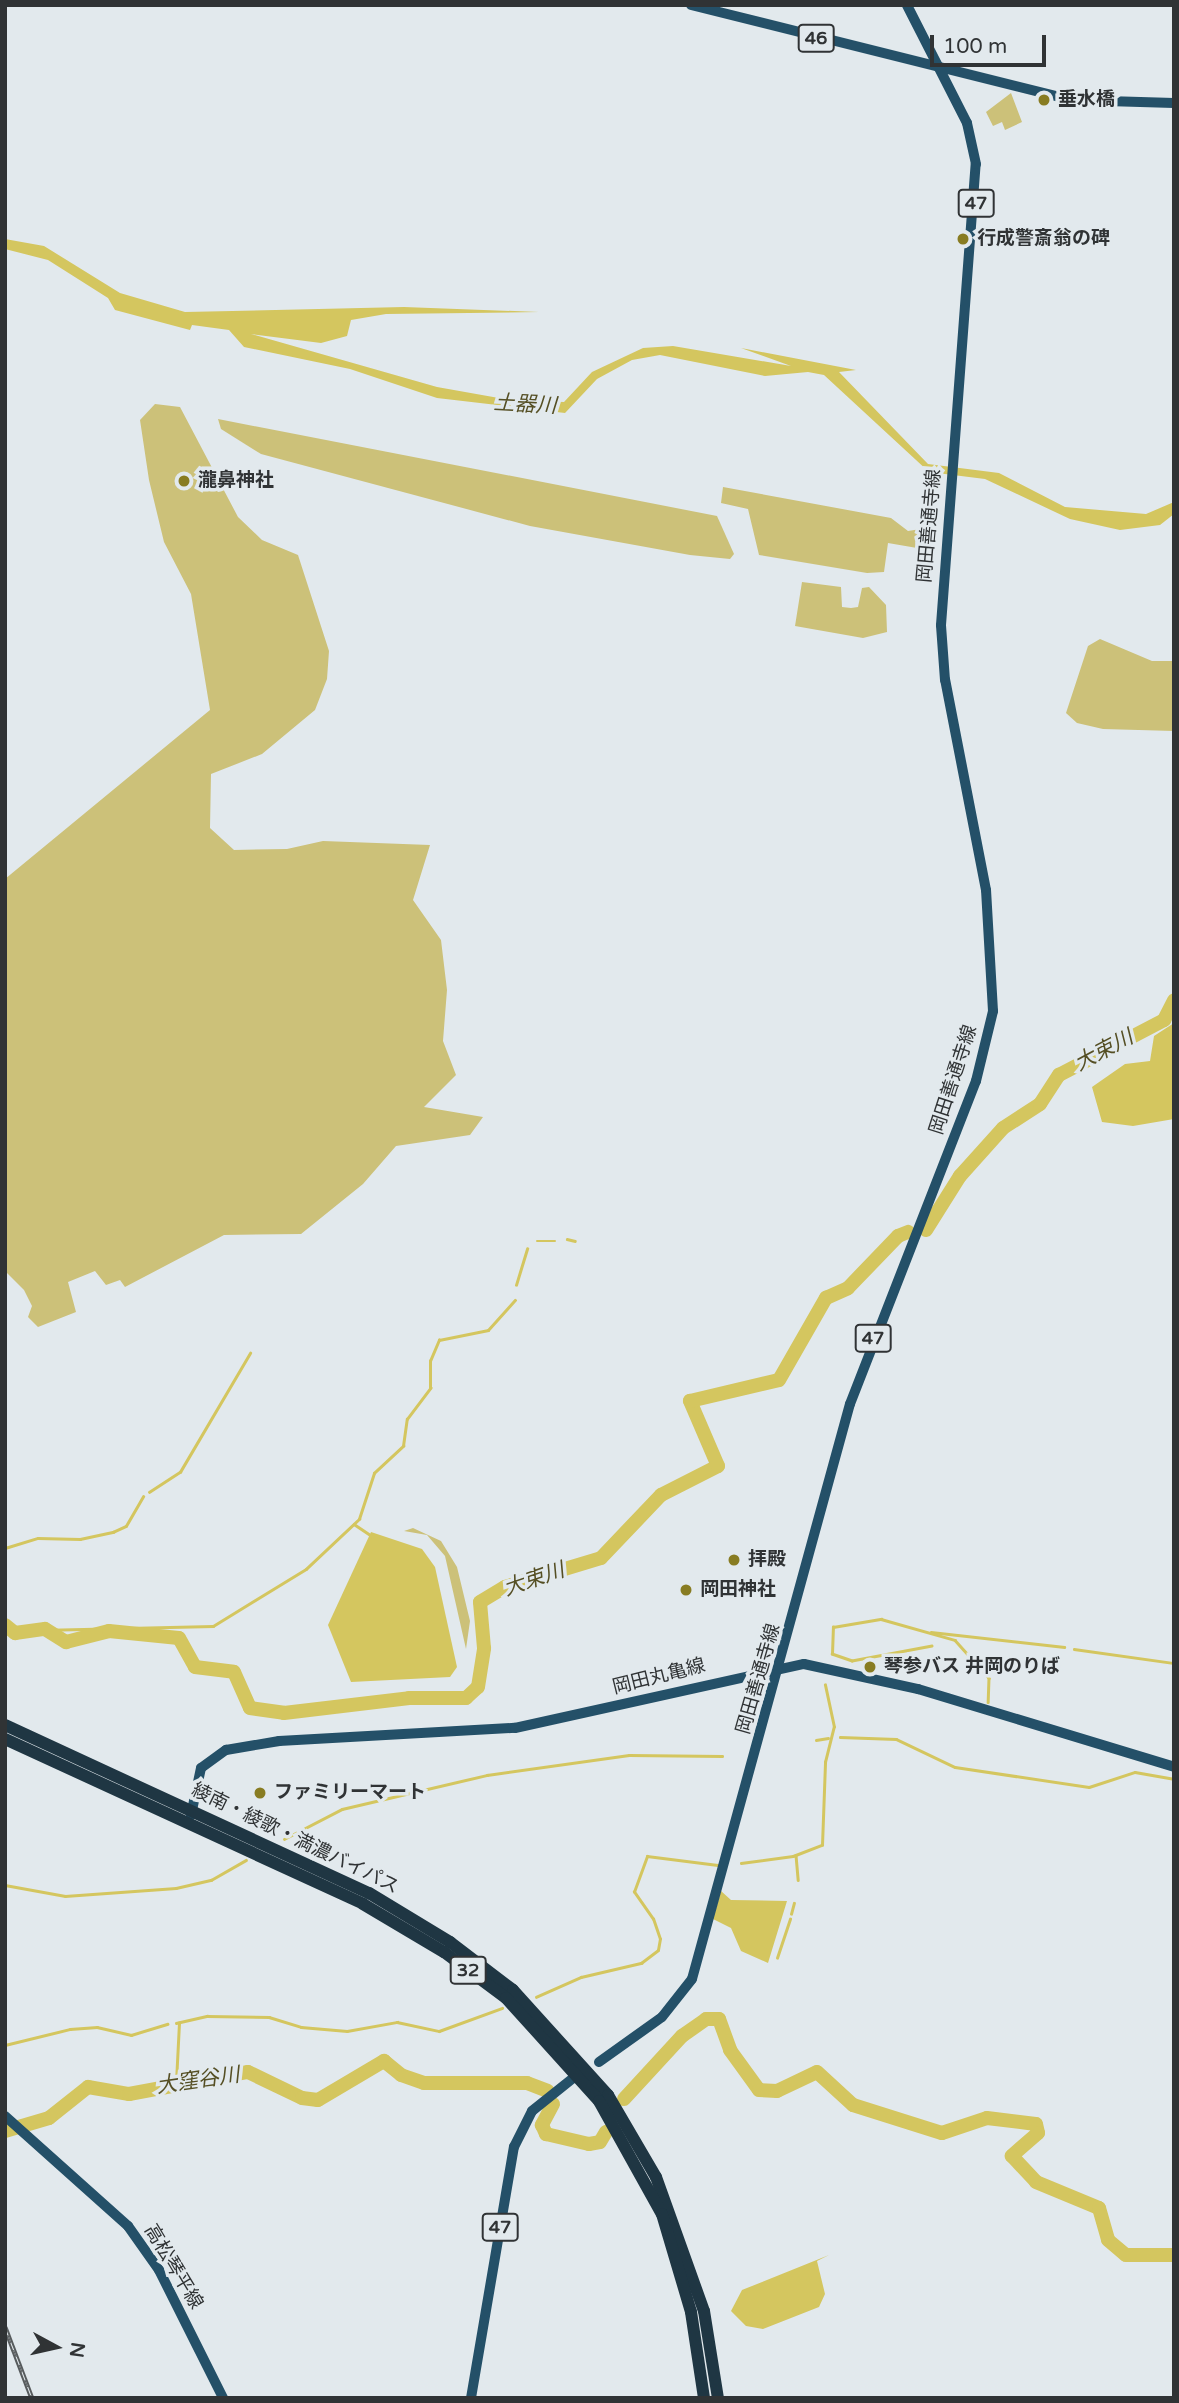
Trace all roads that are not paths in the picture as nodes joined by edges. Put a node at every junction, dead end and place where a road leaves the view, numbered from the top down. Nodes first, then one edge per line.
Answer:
1 (691, 5) edge
2 (907, 5) edge
3 (942, 69) junction
4 (1174, 103) edge
5 (781, 1667) junction
6 (6, 1732) edge
7 (1174, 1767) edge
8 (191, 1816) junction
9 (599, 2062) dead end
10 (572, 2079) dead end
11 (5, 2116) edge
12 (223, 2398) edge
13 (471, 2398) edge
14 (704, 2398) edge
15 (718, 2398) edge

1 - 3 main road, 46
2 - 3 main road, 岡田善通寺線 / 47
3 - 4 main road, 46
3 - 5 main road, 岡田善通寺線 / 47
5 - 7 main road, 岡田丸亀線
5 - 8 main road, 岡田丸亀線
5 - 9 main road, 岡田善通寺線 / 47
6 - 8 highway, 綾南・綾歌・満濃バイパス / 32
8 - 14 highway, 綾南・綾歌・満濃バイパス / 32
8 - 15 highway, 綾南・綾歌・満濃バイパス / 32
10 - 13 main road, 47
11 - 12 main road, 高松琴平線

